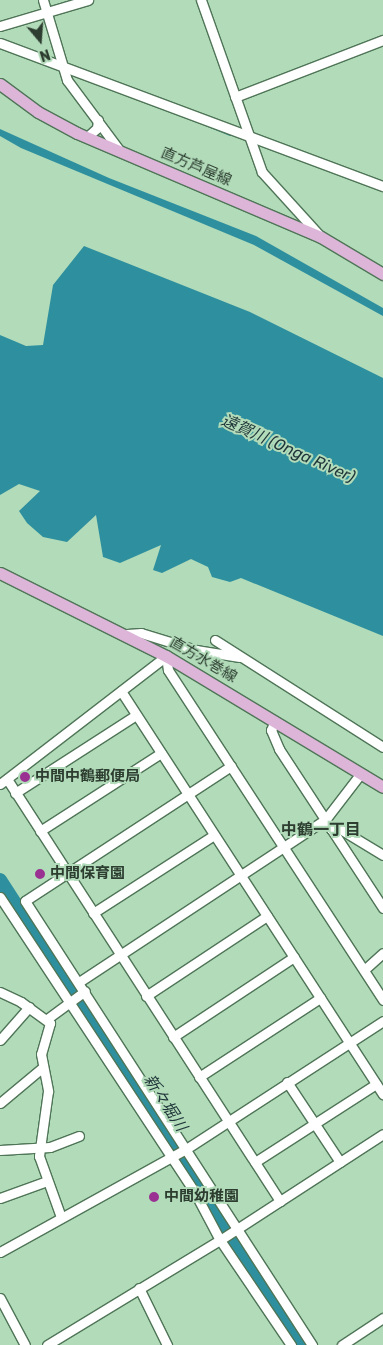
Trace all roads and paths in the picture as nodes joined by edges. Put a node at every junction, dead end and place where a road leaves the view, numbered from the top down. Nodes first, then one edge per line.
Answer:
1 (43, 0) edge
2 (88, 0) edge
3 (201, 0) edge
4 (44, 13) junction
5 (0, 26) edge
6 (383, 40) edge
7 (0, 43) edge
8 (62, 66) junction
9 (0, 84) edge
10 (235, 96) junction
11 (98, 120) junction
12 (248, 134) junction
13 (87, 137) junction
14 (120, 151) junction
15 (383, 186) edge
16 (321, 237) junction
17 (383, 274) edge
18 (0, 573) edge
19 (127, 634) junction
20 (215, 640) dead end
21 (166, 656) junction
22 (239, 657) junction
23 (121, 691) junction
24 (136, 715) junction
25 (275, 721) junction
26 (383, 747) edge
27 (161, 753) junction
28 (231, 766) junction
29 (360, 774) junction
30 (4, 781) edge
31 (383, 787) edge
32 (15, 793) junction
33 (188, 793) junction
34 (325, 820) junction
35 (331, 829) junction
36 (40, 831) junction
37 (214, 835) junction
38 (284, 847) junction
39 (383, 855) edge
40 (66, 873) junction
41 (241, 876) junction
42 (0, 897) edge
43 (383, 908) edge
44 (93, 914) junction
45 (267, 916) junction
46 (383, 953) edge
47 (120, 954) junction
48 (294, 957) junction
49 (364, 970) junction
50 (79, 982) junction
51 (0, 992) edge
52 (83, 992) junction
53 (146, 996) junction
54 (320, 998) junction
55 (383, 1000) edge
56 (71, 1001) junction
57 (29, 1007) junction
58 (47, 1019) junction
59 (383, 1021) edge
60 (173, 1036) junction
61 (0, 1040) edge
62 (350, 1042) junction
63 (43, 1067) junction
64 (199, 1077) junction
65 (287, 1082) junction
66 (376, 1084) junction
67 (383, 1094) edge
68 (0, 1103) edge
69 (228, 1121) junction
70 (315, 1123) junction
71 (383, 1134) edge
72 (79, 1136) dead end
73 (42, 1147) junction
74 (185, 1149) junction
75 (0, 1150) edge
76 (172, 1157) junction
77 (255, 1162) junction
78 (340, 1162) junction
79 (47, 1181) junction
80 (0, 1198) edge
81 (280, 1201) junction
82 (61, 1217) junction
83 (236, 1230) junction
84 (221, 1239) junction
85 (0, 1252) edge
86 (139, 1288) junction
87 (0, 1298) edge
88 (383, 1318) edge
89 (25, 1345) edge
90 (47, 1345) edge
91 (167, 1345) edge
92 (291, 1345) edge
93 (312, 1345) edge
94 (342, 1345) edge

1 - 4 street
2 - 4 street
3 - 10 street
4 - 5 street
4 - 8 street
6 - 10 street
7 - 8 street
8 - 11 street
8 - 12 street
9 - 13 main road, 直方芦屋線
10 - 12 street
11 - 13 street
11 - 14 street
12 - 15 street
12 - 16 street
13 - 14 main road, 直方芦屋線
14 - 16 main road, 直方芦屋線
16 - 17 main road, 直方芦屋線
18 - 19 main road, 直方水巻線
19 - 21 main road, 直方水巻線
19 - 22 street
20 - 22 street
21 - 23 street
21 - 25 main road, 直方水巻線
21 - 28 street
22 - 26 street
23 - 24 street
23 - 30 street
24 - 27 street
24 - 32 street
25 - 29 main road, 直方水巻線
25 - 34 street
27 - 33 street
27 - 36 street
28 - 33 street
28 - 38 street
29 - 31 main road, 直方水巻線
29 - 34 street
30 - 32 street
32 - 36 street
33 - 37 street
33 - 40 street
34 - 35 street
34 - 38 street
35 - 39 street
35 - 43 street
36 - 40 street
37 - 41 street
37 - 44 street
38 - 41 street
38 - 49 street
40 - 44 street
40 - 50 street
41 - 45 street
41 - 47 street
42 - 56 street
44 - 47 street
45 - 48 street
45 - 53 street
46 - 49 street
47 - 50 street
47 - 53 street
48 - 54 street
48 - 60 street
49 - 55 street
50 - 52 street
51 - 57 street
52 - 56 street
52 - 74 street
53 - 60 street
54 - 62 street
54 - 64 street
56 - 58 street
56 - 76 street
57 - 58 street
57 - 61 street
58 - 63 street
59 - 62 street
60 - 64 street
62 - 65 street
62 - 66 street
63 - 68 street
63 - 73 street
64 - 69 street
65 - 69 street
65 - 70 street
66 - 67 street
66 - 70 street
69 - 74 street
69 - 77 street
70 - 77 street
70 - 78 street
71 - 78 street
72 - 73 street
73 - 75 street
73 - 79 street
74 - 76 street
74 - 83 street
76 - 82 street
76 - 84 street
77 - 81 street
78 - 81 street
79 - 80 street
79 - 82 street
81 - 83 street
82 - 85 street
83 - 84 street
83 - 93 street
84 - 86 street
84 - 92 street
86 - 90 street
86 - 91 street
87 - 89 street
88 - 94 street

